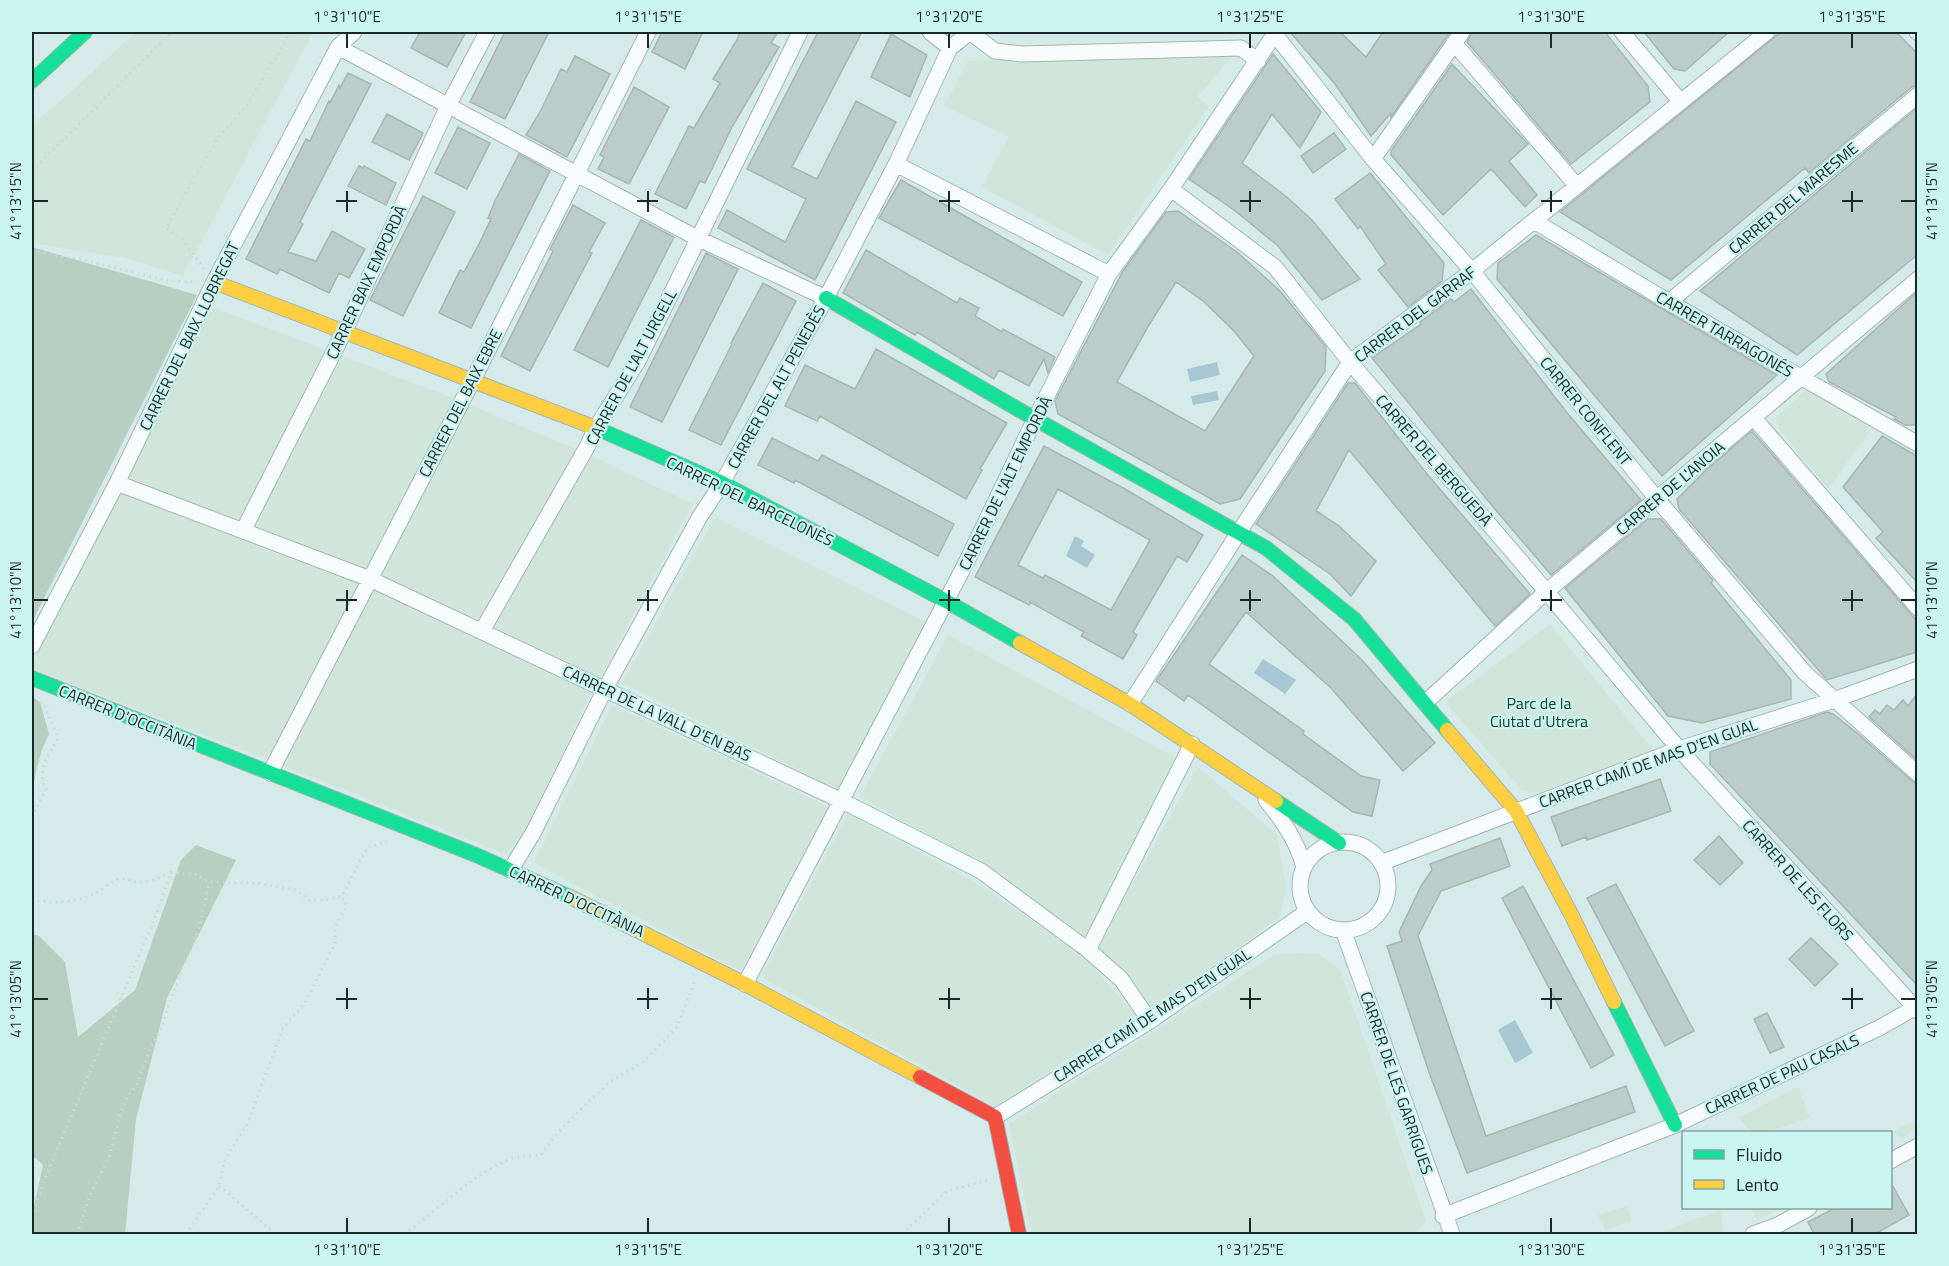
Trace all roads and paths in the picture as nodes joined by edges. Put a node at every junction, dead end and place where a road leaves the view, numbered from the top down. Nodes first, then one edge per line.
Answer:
1 (85, 32) edge
2 (171, 32) edge
3 (291, 32) edge
4 (354, 32) edge
5 (486, 32) edge
6 (648, 32) edge
7 (800, 32) edge
8 (930, 32) edge
9 (970, 32) edge
10 (1275, 32) edge
11 (1622, 32) edge
12 (1767, 32) edge
13 (1458, 37) edge
14 (338, 47) junction
15 (950, 48) junction
16 (1258, 61) junction
17 (32, 81) edge
18 (1917, 95) edge
19 (1681, 102) junction
20 (448, 106) junction
21 (1373, 159) junction
22 (896, 164) junction
23 (32, 171) edge
24 (575, 175) junction
25 (1577, 186) junction
26 (1171, 189) junction
27 (1534, 221) junction
28 (697, 238) junction
29 (32, 251) edge
30 (1472, 271) junction
31 (1108, 274) junction
32 (1917, 279) edge
33 (214, 282) junction
34 (826, 298) junction
35 (1669, 302) junction
36 (344, 332) junction
37 (1350, 362) junction
38 (1801, 378) junction
39 (472, 380) junction
40 (1754, 418) junction
41 (1035, 419) junction
42 (597, 428) junction
43 (1917, 444) edge
44 (117, 483) junction
45 (722, 483) junction
46 (1657, 499) junction
47 (243, 531) junction
48 (1239, 532) junction
49 (370, 579) junction
50 (1546, 592) junction
51 (946, 601) junction
52 (1917, 608) edge
53 (482, 631) junction
54 (32, 646) edge
55 (1917, 669) edge
56 (37, 680) edge
57 (605, 689) junction
58 (1834, 700) junction
59 (1426, 702) junction
60 (1130, 704) junction
61 (1192, 744) junction
62 (1680, 749) junction
63 (32, 761) edge
64 (44, 762) junction
65 (270, 773) junction
66 (1917, 774) edge
67 (1254, 787) junction
68 (842, 801) junction
69 (1516, 811) junction
70 (32, 815) edge
71 (391, 840) dead end
72 (1339, 843) junction
73 (1381, 863) junction
74 (1304, 867) junction
75 (511, 869) junction
76 (171, 872) junction
77 (209, 882) junction
78 (342, 896) junction
79 (32, 900) edge
80 (1308, 911) junction
81 (1343, 930) junction
82 (1088, 950) junction
83 (703, 963) junction
84 (745, 984) junction
85 (1917, 1008) edge
86 (1150, 1021) junction
87 (995, 1117) junction
88 (1675, 1125) junction
89 (1917, 1146) edge
90 (1892, 1160) edge
91 (1007, 1175) junction
92 (219, 1186) junction
93 (1808, 1209) edge
94 (32, 1216) edge
95 (1443, 1216) junction
96 (1781, 1230) edge
97 (1447, 1233) edge
98 (77, 1234) edge
99 (186, 1234) edge
100 (276, 1234) edge
101 (404, 1234) edge
102 (902, 1234) edge
103 (1019, 1234) edge
104 (1753, 1234) edge

1 - 17 main road
2 - 23 path
3 - 33 path
4 - 14 street, CARRER DEL BAIX LLOBREGAT
5 - 20 street, CARRER BAIX EMPORDÀ
6 - 24 street, CARRER DEL BAIX EBRE
7 - 28 street, CARRER DE L'ALT URGELL
8 - 15 street
9 - 15 street, CARRER DEL ALT PENEDÈS
9 - 16 street
10 - 16 street, CARRER DE L'ALT EMPORDÀ
10 - 21 street, CARRER CONFLENT
11 - 19 street
12 - 19 street, CARRER DEL GARRAF
13 - 21 street
13 - 25 street
14 - 20 street
14 - 33 street, CARRER DEL BAIX LLOBREGAT
15 - 22 street, CARRER DEL ALT PENEDÈS
16 - 26 street, CARRER DE L'ALT EMPORDÀ
18 - 35 street, CARRER DEL MARESME
19 - 25 street, CARRER DEL GARRAF
20 - 24 street
20 - 36 street, CARRER BAIX EMPORDÀ
21 - 30 street, CARRER CONFLENT
22 - 31 street
22 - 34 street, CARRER DEL ALT PENEDÈS
24 - 28 street
24 - 39 street, CARRER DEL BAIX EBRE
25 - 27 street, CARRER DEL GARRAF
26 - 31 street, CARRER DE L'ALT EMPORDÀ
26 - 37 street, CARRER DEL BERGUEDÀ
27 - 30 street, CARRER DEL GARRAF
27 - 35 street, CARRER TARRAGONÉS
28 - 34 street
28 - 42 street, CARRER DE L'ALT URGELL
29 - 33 path
30 - 37 street, CARRER DEL GARRAF
30 - 46 street, CARRER CONFLENT
31 - 41 street, CARRER DE L'ALT EMPORDÀ
32 - 38 street, CARRER DE L'ANOIA
33 - 36 main road, CARRER DEL BARCELONÈS
33 - 44 street, CARRER DEL BAIX LLOBREGAT
34 - 41 main road
34 - 45 street, CARRER DEL ALT PENEDÈS
35 - 38 street, CARRER TARRAGONÉS
36 - 39 main road, CARRER DEL BARCELONÈS
36 - 47 street, CARRER BAIX EMPORDÀ
37 - 48 street, CARRER DEL GARRAF
37 - 50 street, CARRER DEL BERGUEDÀ
38 - 40 street, CARRER DE L'ANOIA
38 - 43 street, CARRER TARRAGONÉS
39 - 42 main road, CARRER DEL BARCELONÈS
39 - 49 street, CARRER DEL BAIX EBRE
40 - 46 street, CARRER DE L'ANOIA
40 - 52 street
41 - 48 main road
41 - 51 street, CARRER DE L'ALT EMPORDÀ
42 - 45 main road, CARRER DEL BARCELONÈS
42 - 53 street, CARRER DE L'ALT URGELL
44 - 47 street, CARRER DE LA VALL D'EN BAS
44 - 54 street, CARRER DEL BAIX LLOBREGAT
45 - 51 main road, CARRER DEL BARCELONÈS
45 - 57 street, CARRER DEL ALT PENEDÈS
46 - 50 street, CARRER DE L'ANOIA
46 - 58 street, CARRER CONFLENT
47 - 49 street, CARRER DE LA VALL D'EN BAS
48 - 59 main road
48 - 60 street, CARRER DEL GARRAF
49 - 53 street, CARRER DE LA VALL D'EN BAS
49 - 65 street, CARRER DEL BAIX EBRE
50 - 59 street, CARRER DE L'ANOIA
50 - 62 street, CARRER DEL BERGUEDÀ
51 - 60 main road, CARRER DEL BARCELONÈS
51 - 68 street, CARRER DE L'ALT EMPORDÀ
53 - 57 street, CARRER DE LA VALL D'EN BAS
55 - 58 street, CARRER CAMÍ DE MAS D'EN GUAL
56 - 64 path
56 - 65 main road, CARRER D'OCCITÀNIA
57 - 68 street, CARRER DE LA VALL D'EN BAS
57 - 75 street, CARRER DEL ALT PENEDÈS
58 - 62 street, CARRER CAMÍ DE MAS D'EN GUAL
58 - 66 street, CARRER CONFLENT
59 - 69 main road
60 - 61 main road, CARRER DEL BARCELONÈS
61 - 67 main road, CARRER DEL BARCELONÈS
61 - 82 street
62 - 69 street, CARRER CAMÍ DE MAS D'EN GUAL
62 - 85 street, CARRER DE LES FLORS
63 - 64 path
64 - 70 path
65 - 75 main road, CARRER D'OCCITÀNIA
67 - 72 main road, CARRER DEL BARCELONÈS
67 - 74 street, CARRER DEL BARCELONÈS
68 - 82 street, CARRER DE LA VALL D'EN BAS
68 - 84 street, CARRER DE L'ALT EMPORDÀ
69 - 73 street, CARRER CAMÍ DE MAS D'EN GUAL
69 - 88 main road
71 - 78 path
72 - 73 street
72 - 74 street
73 - 81 street
74 - 80 street
75 - 83 main road, CARRER D'OCCITÀNIA
76 - 77 path
76 - 79 path
76 - 94 path
77 - 78 path
77 - 98 path
78 - 92 path
80 - 81 street
80 - 86 street, CARRER CAMÍ DE MAS D'EN GUAL
81 - 95 street, CARRER DE LES GARRIGUES
82 - 86 street, CARRER DE LA VALL D'EN BAS
83 - 84 main road, CARRER D'OCCITÀNIA
83 - 101 path
84 - 87 main road, CARRER D'OCCITÀNIA
85 - 88 street, CARRER DE PAU CASALS
86 - 87 street, CARRER CAMÍ DE MAS D'EN GUAL
87 - 91 main road
88 - 95 street, CARRER DE PAU CASALS
89 - 90 street
91 - 102 path
91 - 103 main road
92 - 99 path
92 - 100 path
93 - 96 street
95 - 97 street, CARRER DE LES GARRIGUES
96 - 104 street

